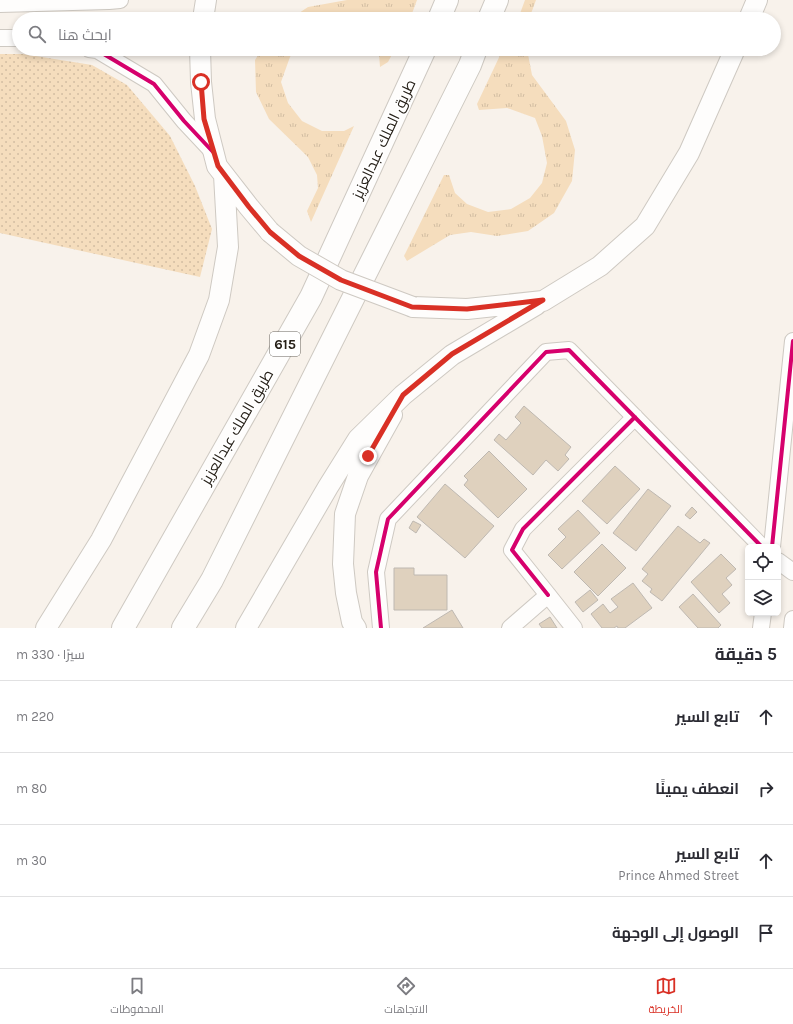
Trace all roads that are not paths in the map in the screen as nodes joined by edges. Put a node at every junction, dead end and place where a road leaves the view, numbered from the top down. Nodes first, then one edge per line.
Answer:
1 (120, 0) edge
2 (206, 0) edge
3 (447, 0) edge
4 (497, 0) edge
5 (757, 0) edge
6 (0, 4) edge
7 (204, 12) edge
8 (442, 12) edge
9 (492, 12) edge
10 (752, 12) edge
11 (0, 38) edge
12 (12, 38) edge
13 (107, 56) edge
14 (200, 56) edge
15 (422, 56) edge
16 (473, 56) edge
17 (732, 56) edge
18 (214, 153) junction
19 (224, 175) junction
20 (543, 300) junction
21 (793, 341) edge
22 (403, 395) junction
23 (634, 417) junction
24 (759, 544) edge
25 (772, 544) edge
26 (781, 563) edge
27 (793, 572) edge
28 (548, 596) junction
29 (763, 616) edge
30 (793, 619) edge
31 (46, 628) edge
32 (123, 628) edge
33 (183, 628) edge
34 (246, 628) edge
35 (356, 628) edge
36 (380, 628) edge
37 (510, 628) edge
38 (574, 628) edge
39 (761, 628) edge
40 (792, 628) edge

1 - 6 street
2 - 7 main road
3 - 8 highway
4 - 9 highway
5 - 10 main road
11 - 12 street
13 - 18 street
14 - 18 main road
15 - 32 highway, طريق الملك عبدالعزيز / 615
16 - 33 highway, 615
17 - 20 main road
18 - 19 main road
19 - 20 main road, bridge
19 - 31 main road
20 - 22 main road
21 - 25 street
22 - 34 main road
22 - 35 main road
23 - 24 street
23 - 28 street
23 - 36 street
26 - 27 street
28 - 37 street
28 - 38 street
29 - 39 street
30 - 40 street

